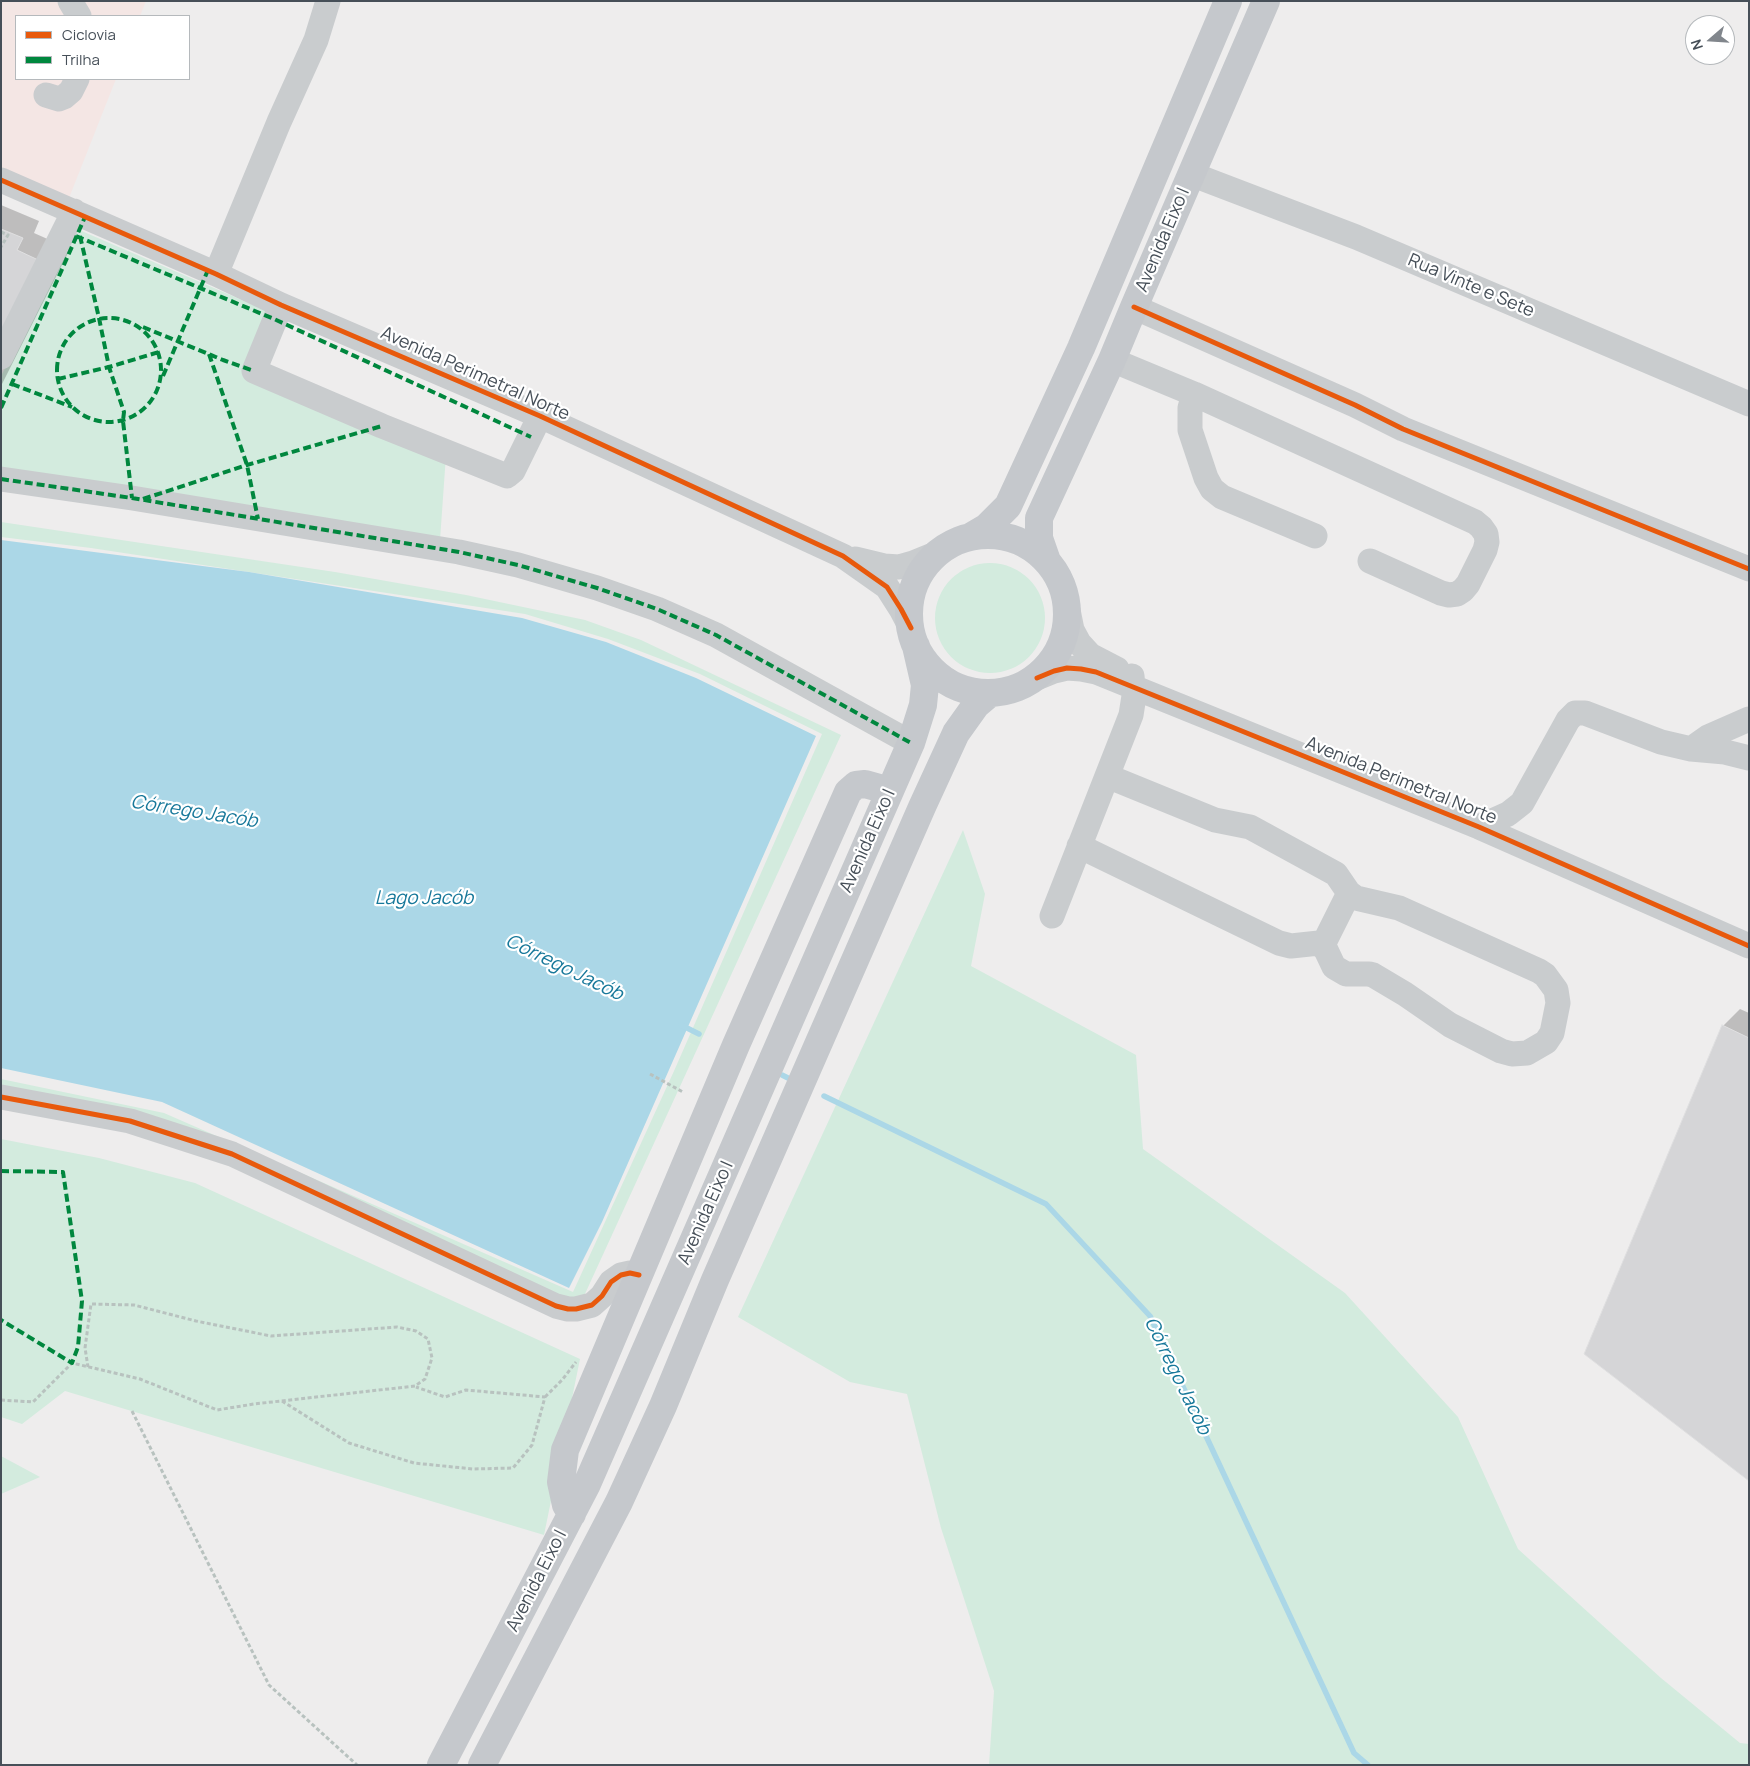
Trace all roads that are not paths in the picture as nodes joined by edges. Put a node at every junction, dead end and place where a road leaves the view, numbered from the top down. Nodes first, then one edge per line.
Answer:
1 (70, 1) edge
2 (328, 1) edge
3 (1228, 1) edge
4 (1266, 1) edge
5 (78, 15) edge
6 (76, 80) edge
7 (46, 95) dead end
8 (1191, 174) junction
9 (1, 180) edge
10 (74, 211) junction
11 (216, 274) junction
12 (281, 305) junction
13 (1134, 307) junction
14 (1, 357) edge
15 (1112, 360) junction
16 (1194, 394) junction
17 (1749, 404) edge
18 (540, 416) junction
19 (1, 479) edge
20 (1314, 536) dead end
21 (970, 537) junction
22 (940, 552) junction
23 (843, 556) junction
24 (1047, 561) junction
25 (1370, 561) dead end
26 (1749, 569) edge
27 (1068, 610) junction
28 (914, 637) junction
29 (1037, 678) junction
30 (1133, 682) junction
31 (989, 694) junction
32 (1749, 719) edge
33 (911, 743) junction
34 (1691, 749) junction
35 (1749, 758) edge
36 (1107, 776) junction
37 (890, 791) junction
38 (1479, 827) junction
39 (1079, 846) junction
40 (1349, 893) junction
41 (1052, 916) dead end
42 (1322, 946) junction
43 (1749, 946) edge
44 (1, 1097) edge
45 (639, 1275) junction
46 (572, 1514) junction
47 (441, 1765) edge
48 (482, 1765) edge

1 - 5 street
2 - 11 street
3 - 21 main road, Avenida Eixo I
4 - 8 main road, Avenida Eixo I
6 - 7 street
8 - 13 main road, Avenida Eixo I
8 - 17 street, Rua Vinte e Sete
9 - 10 street, Avenida Perimetral Norte
10 - 11 street, Avenida Perimetral Norte
10 - 14 street
11 - 12 street, Avenida Perimetral Norte
12 - 18 street, Avenida Perimetral Norte
12 - 18 street
13 - 15 main road, Avenida Eixo I
13 - 26 street
15 - 16 street
15 - 24 main road, Avenida Eixo I
16 - 20 street
16 - 25 street
18 - 23 street, Avenida Perimetral Norte
19 - 33 street
21 - 22 main road
21 - 24 main road
22 - 23 street, Avenida Perimetral Norte
22 - 28 main road
23 - 28 street, Avenida Perimetral Norte
24 - 27 main road
27 - 29 main road
27 - 30 street, Avenida Perimetral Norte
28 - 31 main road
28 - 33 main road, Avenida Eixo I
29 - 30 street, Avenida Perimetral Norte
29 - 31 main road
30 - 36 street
30 - 38 street, Avenida Perimetral Norte
31 - 48 main road, Avenida Eixo I
32 - 34 street
33 - 37 main road, Avenida Eixo I
34 - 35 street
34 - 38 street
36 - 39 street
36 - 40 street
37 - 45 main road
37 - 46 main road, Avenida Eixo I
38 - 43 street, Avenida Perimetral Norte
39 - 41 street
39 - 42 street
40 - 42 street
40 - 42 street
44 - 45 street
45 - 46 main road
46 - 47 main road, Avenida Eixo I

